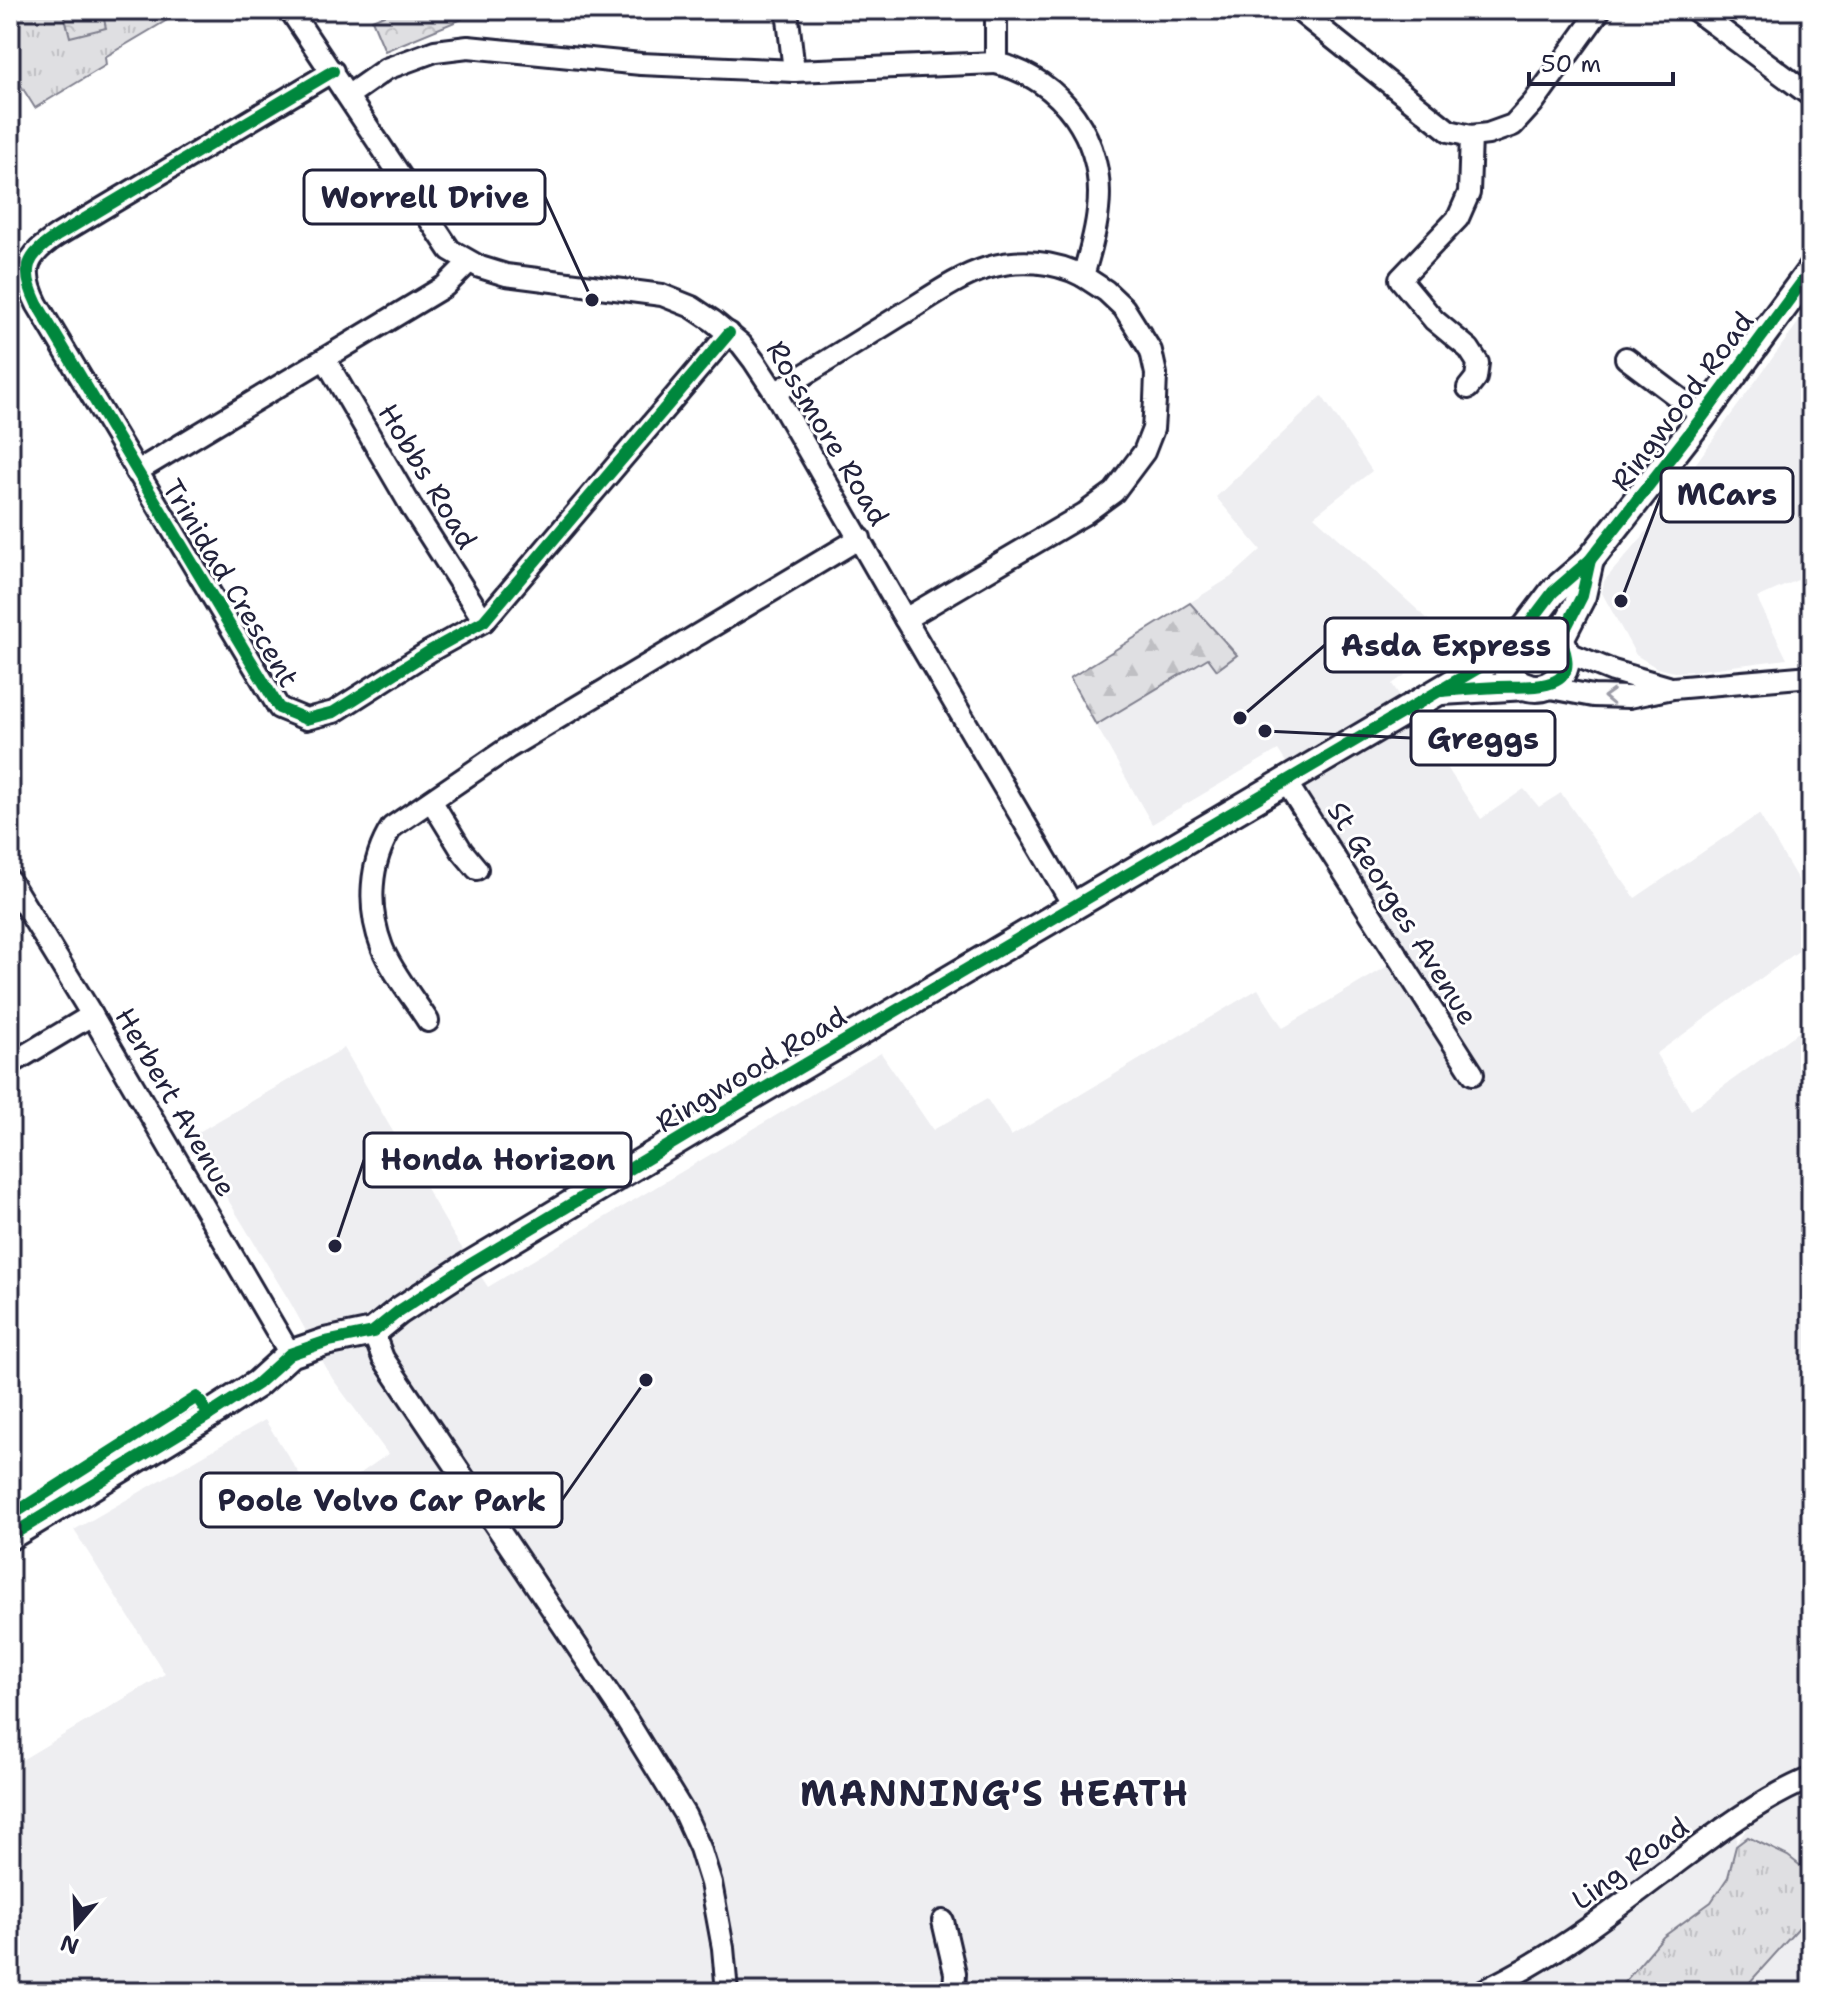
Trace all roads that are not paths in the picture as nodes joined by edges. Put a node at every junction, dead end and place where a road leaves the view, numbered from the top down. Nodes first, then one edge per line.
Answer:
1 (290, 10) edge
2 (787, 10) edge
3 (996, 10) edge
4 (1298, 10) edge
5 (1600, 10) edge
6 (1695, 10) edge
7 (996, 63) junction
8 (333, 71) junction
9 (794, 71) junction
10 (349, 95) junction
11 (1811, 96) edge
12 (1471, 136) junction
13 (469, 262) junction
14 (1811, 270) edge
15 (1083, 276) junction
16 (729, 333) junction
17 (1626, 358) dead end
18 (325, 359) junction
19 (1468, 388) dead end
20 (775, 393) junction
21 (1703, 416) junction
22 (136, 472) junction
23 (860, 538) junction
24 (1590, 560) junction
25 (905, 619) junction
26 (484, 621) junction
27 (1525, 629) junction
28 (1563, 645) junction
29 (1507, 651) junction
30 (1811, 676) edge
31 (1536, 686) junction
32 (1673, 688) junction
33 (1438, 691) junction
34 (1286, 782) junction
35 (432, 802) junction
36 (477, 869) dead end
37 (10, 881) edge
38 (1073, 905) junction
39 (92, 1015) junction
40 (428, 1021) dead end
41 (10, 1064) edge
42 (1473, 1074) dead end
43 (373, 1332) junction
44 (290, 1354) junction
45 (10, 1536) edge
46 (1811, 1778) edge
47 (943, 1921) dead end
48 (727, 1992) edge
49 (954, 1992) edge
50 (1480, 1992) edge

1 - 8 street, Rossmore Road
2 - 9 street
3 - 7 street
4 - 12 street
5 - 12 street
6 - 11 street
7 - 9 street
7 - 15 street
8 - 10 street, Rossmore Road
8 - 22 street, Trinidad Crescent
9 - 10 street
10 - 13 street, Rossmore Road
12 - 19 street
13 - 16 street, Rossmore Road
13 - 18 street
14 - 21 main road, Ringwood Road
15 - 20 street
15 - 25 street
16 - 20 street, Rossmore Road
16 - 26 street, Trinidad Crescent
17 - 21 street
18 - 22 street
18 - 26 street, Hobbs Road
20 - 23 street, Rossmore Road
21 - 24 main road, Ringwood Road
22 - 26 street, Trinidad Crescent
23 - 25 street, Rossmore Road
23 - 35 street
24 - 27 main road, Ringwood Road
24 - 28 main road, Ringwood Road
25 - 38 street, Rossmore Road
27 - 28 main road
27 - 29 main road
28 - 31 main road
28 - 32 street
29 - 31 main road
29 - 33 main road, Ringwood Road
30 - 32 street
32 -> 31 street
31 - 33 main road, Ringwood Road
33 - 34 main road, Ringwood Road
34 - 38 main road, Ringwood Road
34 - 42 street, St Georges Avenue
35 - 36 street
35 - 40 street
37 - 39 street, Herbert Avenue
38 - 43 main road, Ringwood Road
39 - 41 street
39 - 44 street, Herbert Avenue
43 - 44 main road, Ringwood Road
43 - 48 street
44 - 45 main road, Ringwood Road
46 - 50 street, Ling Road
47 - 49 street

